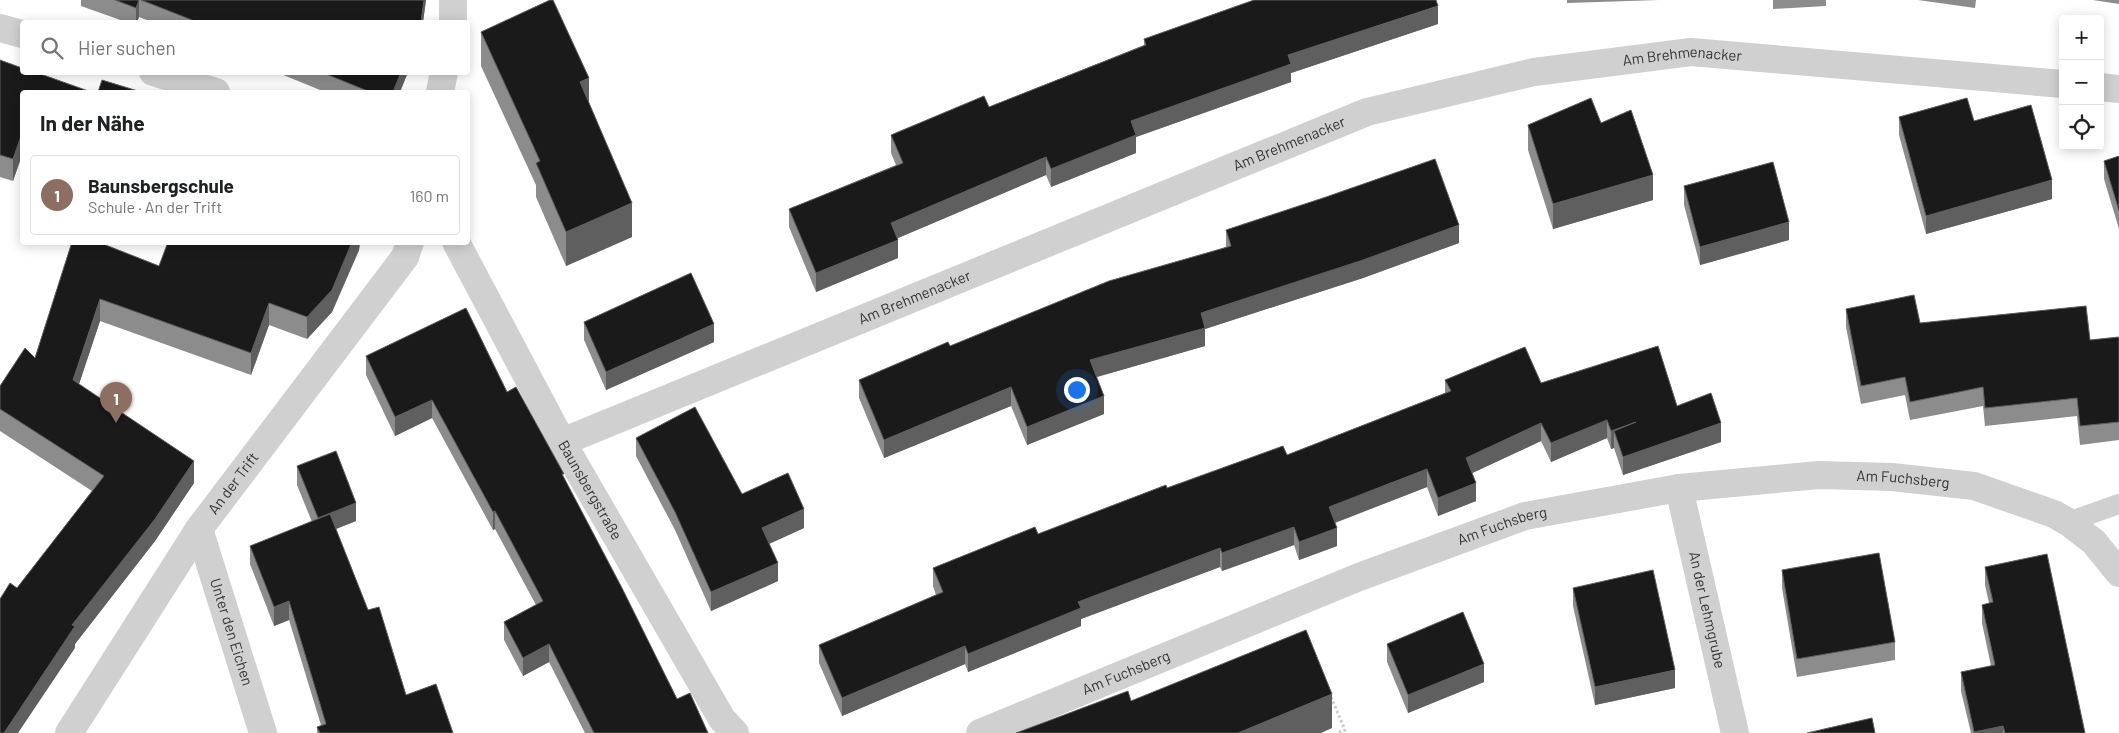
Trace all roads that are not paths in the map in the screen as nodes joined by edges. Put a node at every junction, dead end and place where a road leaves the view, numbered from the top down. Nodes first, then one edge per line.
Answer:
1 (453, 0) edge
2 (453, 20) edge
3 (0, 28) edge
4 (20, 33) edge
5 (162, 75) edge
6 (443, 75) edge
7 (2059, 84) edge
8 (2104, 87) edge
9 (2119, 89) edge
10 (210, 90) edge
11 (440, 90) edge
12 (409, 245) edge
13 (458, 245) edge
14 (562, 442) junction
15 (1679, 488) junction
16 (2119, 504) edge
17 (2061, 518) junction
18 (199, 529) junction
19 (2119, 574) edge
20 (69, 733) edge
21 (263, 733) edge
22 (735, 733) edge
23 (980, 733) edge
24 (1735, 733) edge

1 - 2 street
3 - 4 street
5 - 10 street
6 - 11 street
7 - 14 street, Am Brehmenacker
8 - 9 street
12 - 18 street, An der Trift
13 - 14 street, Baunsbergstraße
14 - 22 street, Baunsbergstraße
15 - 17 street, Am Fuchsberg
15 - 23 street, Am Fuchsberg
15 - 24 street, An der Lehmgrube
16 - 17 lane
17 - 19 street, Am Fuchsberg
18 - 20 street, An der Trift
18 - 21 street, Unter den Eichen

